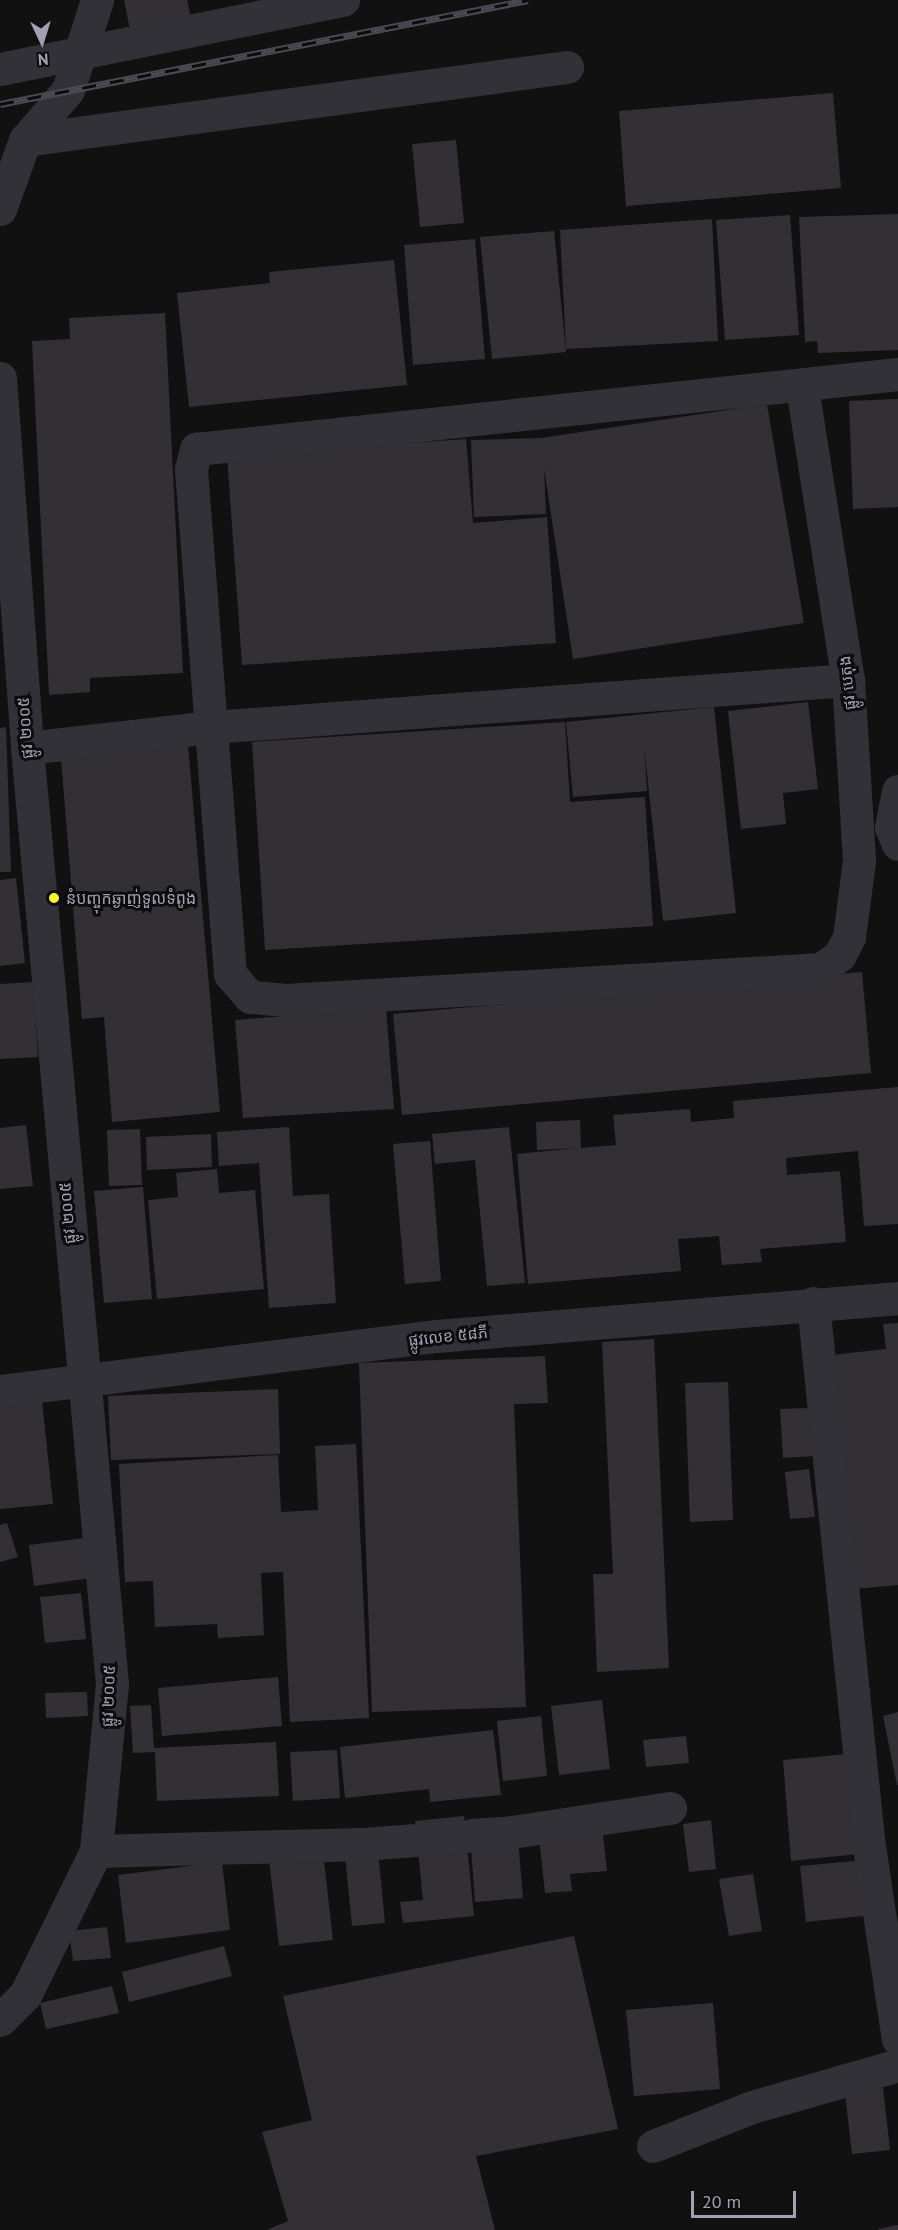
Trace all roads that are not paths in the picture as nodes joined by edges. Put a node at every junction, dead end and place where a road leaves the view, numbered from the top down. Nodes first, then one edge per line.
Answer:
1 (98, 0) edge
2 (343, 0) edge
3 (81, 52) junction
4 (567, 67) dead end
5 (0, 69) edge
6 (25, 140) junction
7 (0, 209) edge
8 (898, 375) edge
9 (0, 378) edge
10 (802, 387) junction
11 (4, 505) edge
12 (848, 680) junction
13 (212, 728) junction
14 (27, 748) junction
15 (898, 791) edge
16 (898, 844) edge
17 (898, 1298) edge
18 (813, 1303) junction
19 (82, 1378) junction
20 (0, 1391) edge
21 (670, 1808) dead end
22 (96, 1851) junction
23 (0, 2020) edge
24 (898, 2039) edge
25 (898, 2065) edge
26 (653, 2146) dead end

1 - 3 street
2 - 3 street
3 - 5 street
3 - 6 street
4 - 6 street
6 - 7 street
8 - 10 street
9 - 11 street, ផ្លូវ ២០០៥
10 - 12 street, ផ្លូវ បេតុង
10 - 13 street
11 - 14 street, ផ្លូវ ២០០៥
12 - 13 street
12 - 13 street, ផ្លូវ បេតុង
13 - 14 street
14 - 19 street, ផ្លូវ ២០០៥
15 - 16 street
17 - 18 street, ផ្លូវលេខ ៥៨ភី
18 - 19 street, ផ្លូវលេខ ៥៨ភី
18 - 24 street
19 - 20 street, ផ្លូវលេខ ៥៨ភី
19 - 22 street, ផ្លូវ ២០០៥
21 - 22 street
22 - 23 street, ផ្លូវ ២០០៥
25 - 26 street

